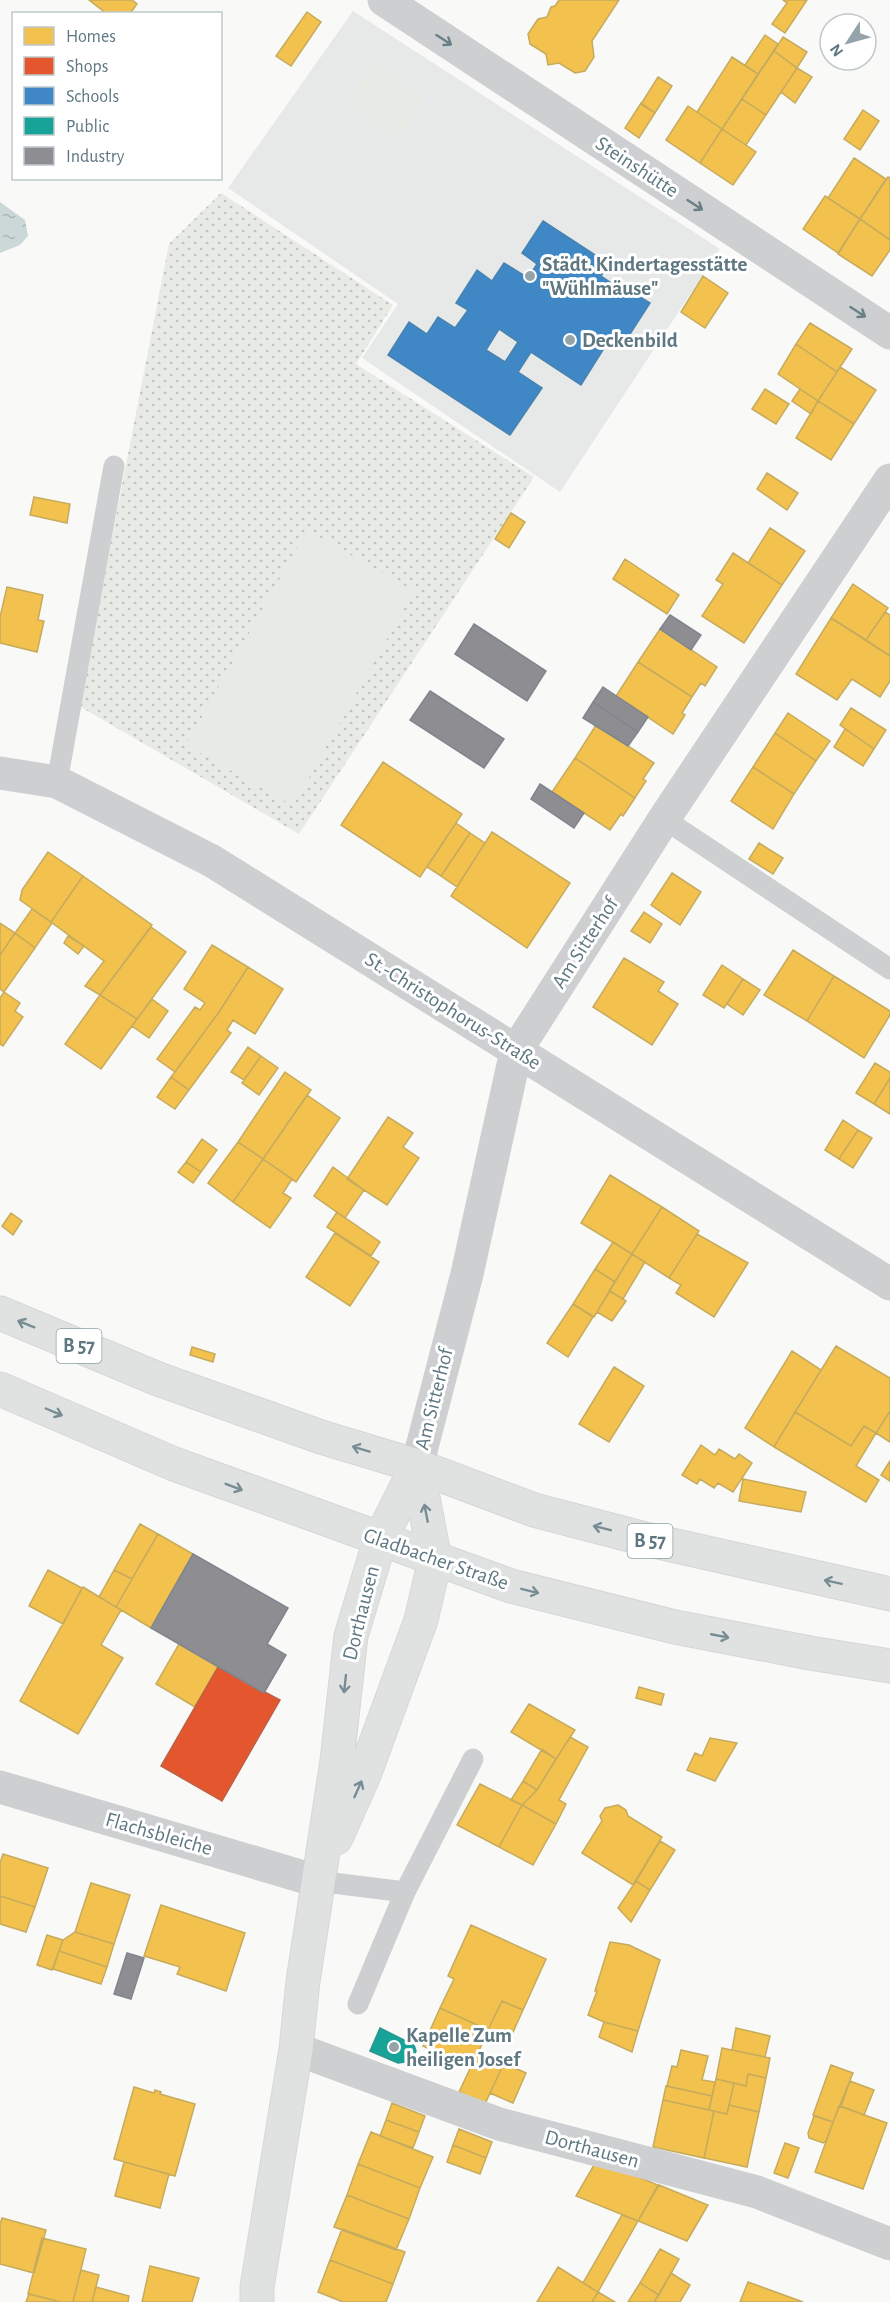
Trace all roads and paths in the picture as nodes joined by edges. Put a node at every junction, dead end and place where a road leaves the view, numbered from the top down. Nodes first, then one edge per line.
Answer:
1 (394, 3) edge
2 (890, 333) edge
3 (114, 466) dead end
4 (890, 480) edge
5 (0, 773) edge
6 (57, 782) junction
7 (664, 819) junction
8 (890, 969) edge
9 (516, 1051) junction
10 (890, 1284) edge
11 (0, 1314) edge
12 (0, 1389) edge
13 (417, 1466) junction
14 (380, 1539) junction
15 (435, 1560) junction
16 (890, 1594) edge
17 (890, 1666) edge
18 (473, 1759) dead end
19 (0, 1787) edge
20 (317, 1881) junction
21 (405, 1892) junction
22 (358, 2004) dead end
23 (296, 2049) junction
24 (890, 2244) edge
25 (257, 2302) edge

1 -> 2 street, Steinshütte
3 - 6 lane
4 - 7 street, Am Sitterhof
5 - 6 street, St.-Christophorus-Straße
6 - 9 street, St.-Christophorus-Straße
7 - 8 lane
7 - 9 street, Am Sitterhof
9 - 10 street, St.-Christophorus-Straße
9 - 13 street, Am Sitterhof
13 -> 11 main road, B 57
12 -> 14 main road, Gladbacher Straße
13 - 14 main road, Dorthausen
15 -> 13 main road, Dorthausen
16 -> 13 main road, B 57
14 - 15 main road, Gladbacher Straße
14 -> 20 main road, Dorthausen
15 -> 17 main road, Gladbacher Straße
20 -> 15 main road, Dorthausen
18 - 21 lane
19 - 20 street, Flachsbleiche
20 - 21 lane
20 - 23 main road, Dorthausen
21 - 22 lane
23 - 24 street, Dorthausen
23 - 25 main road, Dorthausen

